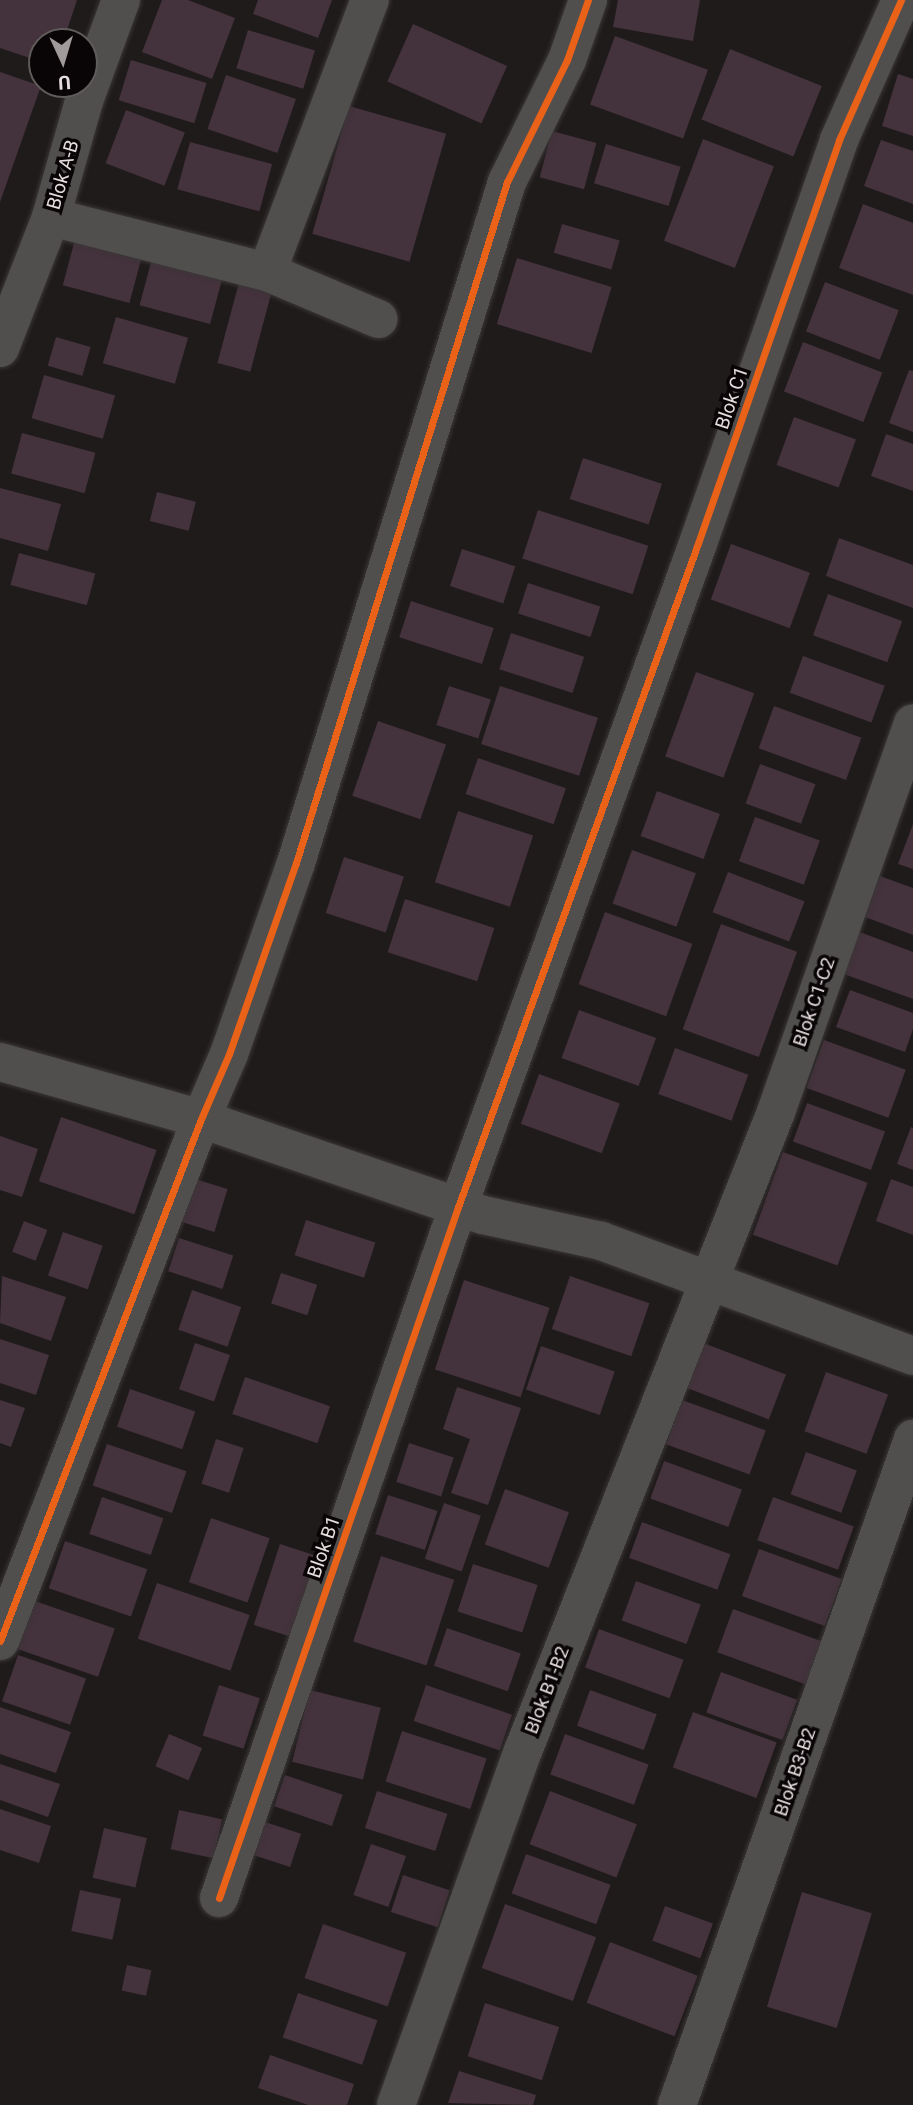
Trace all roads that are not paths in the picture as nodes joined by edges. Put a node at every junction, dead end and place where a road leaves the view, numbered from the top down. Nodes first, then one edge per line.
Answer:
1 (121, 0) edge
2 (370, 0) edge
3 (589, 0) edge
4 (901, 0) edge
5 (51, 217) junction
6 (267, 272) junction
7 (378, 319) dead end
8 (0, 348) edge
9 (913, 723) edge
10 (0, 1062) edge
11 (201, 1119) junction
12 (458, 1206) junction
13 (708, 1278) junction
14 (913, 1356) edge
15 (913, 1439) edge
16 (0, 1641) edge
17 (219, 1898) dead end
18 (396, 2105) edge
19 (677, 2105) edge

1 - 5 street, Blok A-B
2 - 6 street
3 - 11 street
4 - 12 street, Blok C1
5 - 6 street
5 - 8 street, Blok A-B
6 - 7 street
9 - 13 street, Blok C1-C2
10 - 11 street
11 - 12 street
11 - 16 street
12 - 13 street
12 - 17 street, Blok B1
13 - 14 street
13 - 18 street, Blok B1-B2
15 - 19 street, Blok B3-B2

